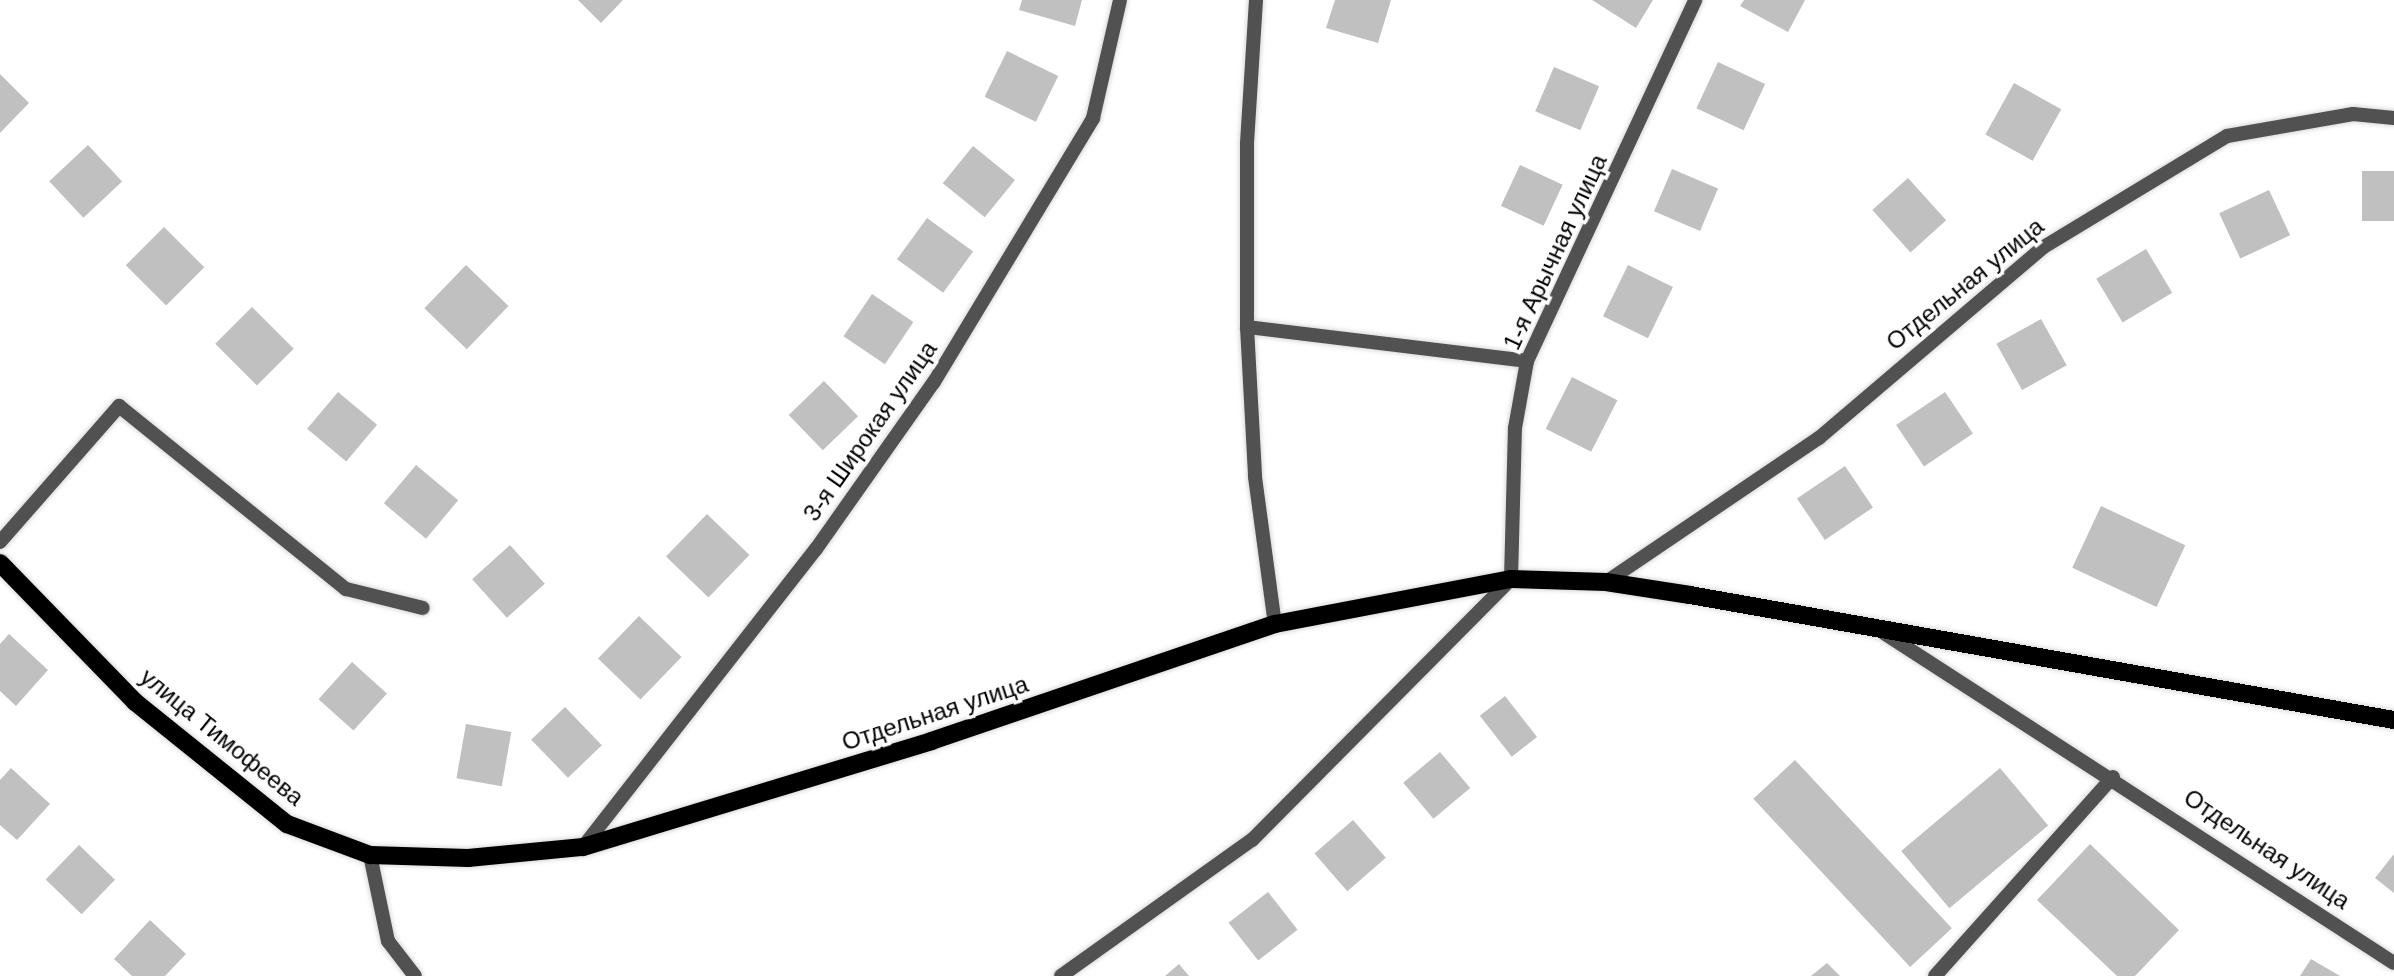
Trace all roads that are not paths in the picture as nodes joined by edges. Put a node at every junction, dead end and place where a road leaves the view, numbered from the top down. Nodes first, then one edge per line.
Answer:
1 (1120, 0) edge
2 (1256, 0) edge
3 (1695, 0) edge
4 (2394, 118) edge
5 (1247, 327) junction
6 (1527, 361) junction
7 (0, 542) edge
8 (0, 562) edge
9 (1511, 579) junction
10 (1606, 582) junction
11 (423, 608) dead end
12 (1275, 624) junction
13 (1884, 633) junction
14 (2394, 720) edge
15 (2113, 777) junction
16 (583, 847) junction
17 (370, 855) junction
18 (2394, 963) edge
19 (415, 976) edge
20 (1060, 976) edge
21 (1935, 976) edge

1 - 16 street, 3-я Широкая улица
2 - 5 street
3 - 6 street, 1-я Арычная улица
4 - 10 street, Отдельная улица
5 - 6 street
5 - 12 street
6 - 9 street, 1-я Арычная улица
7 - 11 street
8 - 17 main road, улица Тимофеева
9 - 10 main road, Отдельная улица
9 - 12 main road, Отдельная улица
9 - 20 street
10 - 13 main road, Отдельная улица
12 - 16 main road, Отдельная улица
13 - 14 main road, Отдельная улица
13 - 15 street, Отдельная улица
15 - 18 street, Отдельная улица
15 - 21 street
16 - 17 main road, Отдельная улица
17 - 19 street

